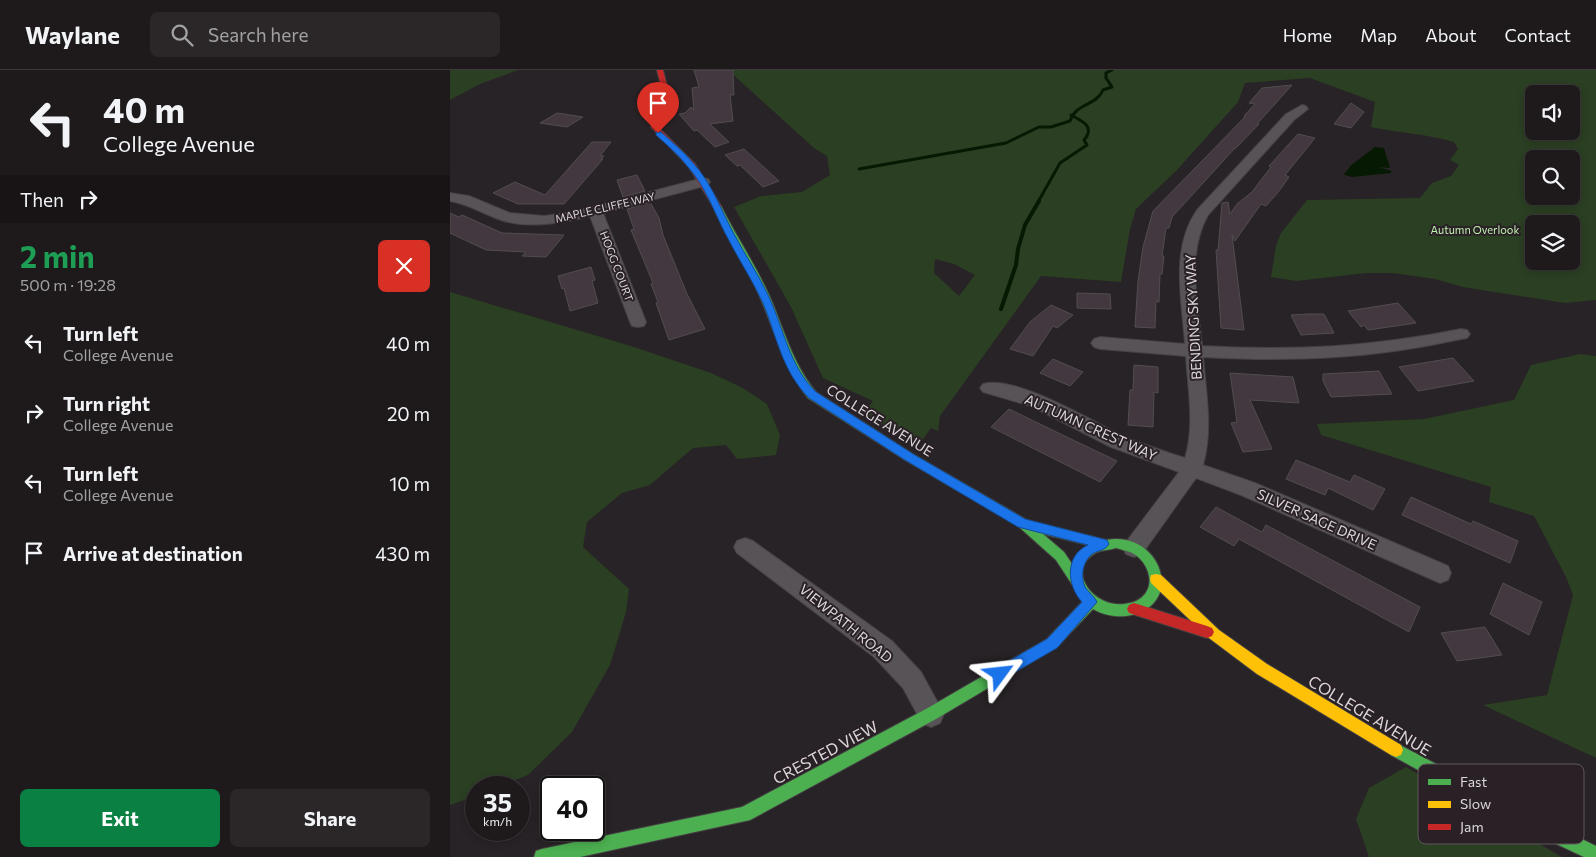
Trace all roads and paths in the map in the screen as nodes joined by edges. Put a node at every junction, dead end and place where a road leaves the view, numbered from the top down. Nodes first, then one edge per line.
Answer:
1 (660, 70) edge
2 (1302, 110) dead end
3 (703, 182) junction
4 (450, 197) edge
5 (596, 210) junction
6 (631, 318) dead end
7 (1461, 334) dead end
8 (1100, 343) dead end
9 (1194, 351) junction
10 (989, 388) dead end
11 (1192, 470) junction
12 (1022, 523) junction
13 (1102, 544) junction
14 (745, 547) dead end
15 (1134, 548) junction
16 (1440, 573) dead end
17 (1076, 579) junction
18 (1156, 579) junction
19 (1091, 602) junction
20 (1134, 609) junction
21 (1214, 634) junction
22 (931, 714) junction
23 (1421, 764) edge
24 (1575, 844) edge
25 (1596, 854) edge
26 (542, 857) edge

1 - 3 street, COLLEGE AVENUE
2 - 9 street, BENDING SKY WAY
3 - 5 street, MAPLE CLIFFE WAY
3 - 12 street, COLLEGE AVENUE
4 - 5 street, MAPLE CLIFFE WAY
5 - 6 street, HOGG COURT
7 - 9 street
8 - 9 street
9 - 11 street, BENDING SKY WAY
10 - 11 street, AUTUMN CREST WAY
11 - 15 street, BENDING SKY WAY
11 - 16 street, SILVER SAGE DRIVE
12 - 13 street, COLLEGE AVENUE
12 - 17 street, COLLEGE AVENUE
13 - 15 street, COLLEGE AVENUE
13 - 17 street
14 - 22 street, VIEWPATH ROAD
15 - 18 street, COLLEGE AVENUE
17 - 19 street, COLLEGE AVENUE
18 - 20 street
18 - 21 street, COLLEGE AVENUE
19 - 20 street, COLLEGE AVENUE
19 - 22 street, CRESTED VIEW
20 - 21 street, COLLEGE AVENUE
21 - 23 street, COLLEGE AVENUE
22 - 26 street, CRESTED VIEW
24 - 25 street, COLLEGE AVENUE

